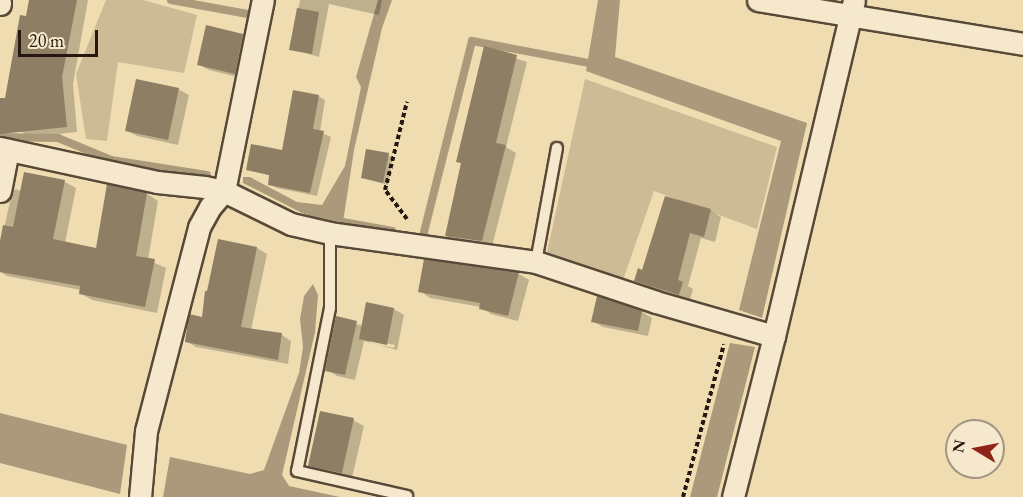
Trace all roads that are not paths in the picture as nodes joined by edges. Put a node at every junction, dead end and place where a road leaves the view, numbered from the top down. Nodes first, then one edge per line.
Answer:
1 (263, 0) edge
2 (758, 0) edge
3 (853, 8) edge
4 (1023, 44) edge
5 (557, 148) dead end
6 (4, 149) edge
7 (0, 191) edge
8 (224, 191) junction
9 (330, 233) junction
10 (536, 261) junction
11 (774, 336) junction
12 (407, 496) edge
13 (140, 497) edge
14 (733, 497) edge

1 - 8 street
2 - 3 street
3 - 4 street
3 - 11 street
5 - 10 lane
6 - 7 street
6 - 8 street
8 - 9 street
8 - 13 street
9 - 10 street
9 - 12 lane
10 - 11 street
11 - 14 street

